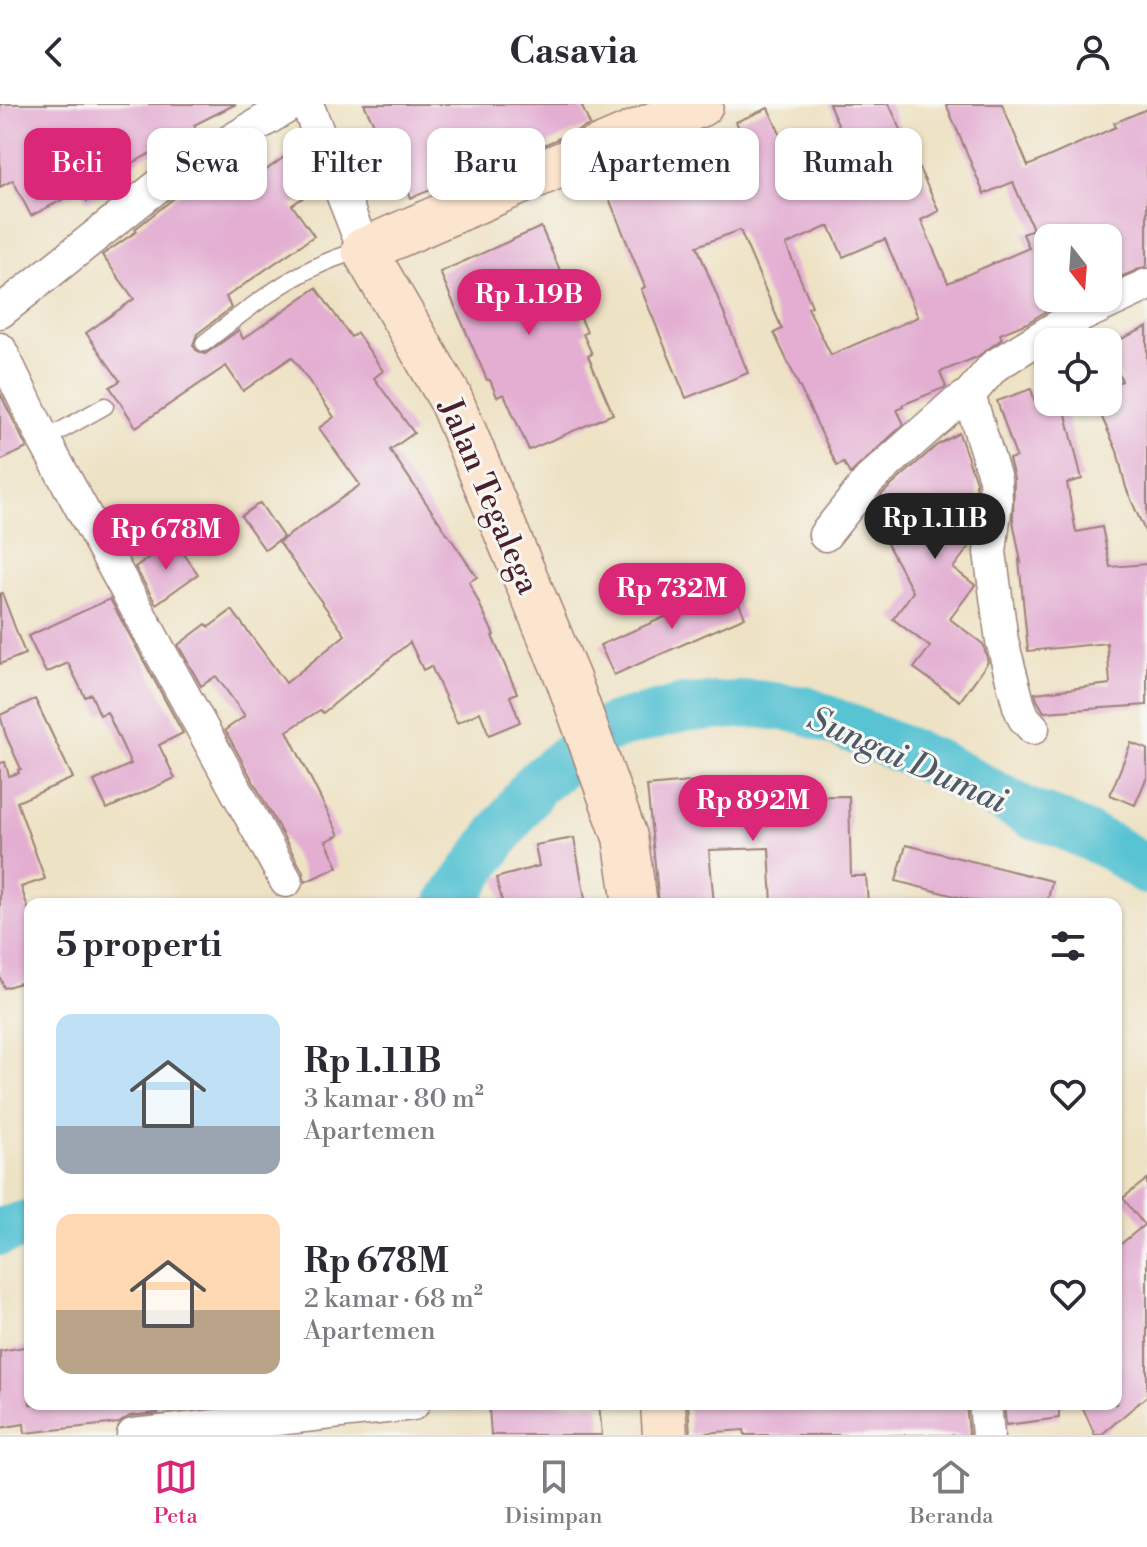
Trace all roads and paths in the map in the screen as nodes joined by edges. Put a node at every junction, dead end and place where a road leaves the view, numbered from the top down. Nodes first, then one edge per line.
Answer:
1 (292, 104) edge
2 (307, 104) edge
3 (701, 104) edge
4 (364, 250) junction
5 (1147, 285) edge
6 (0, 312) edge
7 (204, 343) dead end
8 (0, 349) edge
9 (969, 395) junction
10 (105, 406) dead end
11 (44, 440) junction
12 (825, 535) dead end
13 (1033, 728) dead end
14 (286, 881) dead end
15 (634, 898) edge
16 (336, 1410) edge
17 (663, 1410) edge
18 (986, 1410) edge
19 (133, 1435) edge
20 (665, 1435) edge
21 (988, 1435) edge

1 - 6 street
2 - 4 street, Jalan Tegalega
3 - 4 street
4 - 7 lane
4 - 15 street, Jalan Tegalega
5 - 9 street
8 - 11 street
9 - 12 street
9 - 13 street
10 - 11 lane
11 - 14 street
16 - 19 street
17 - 20 street
18 - 21 street

